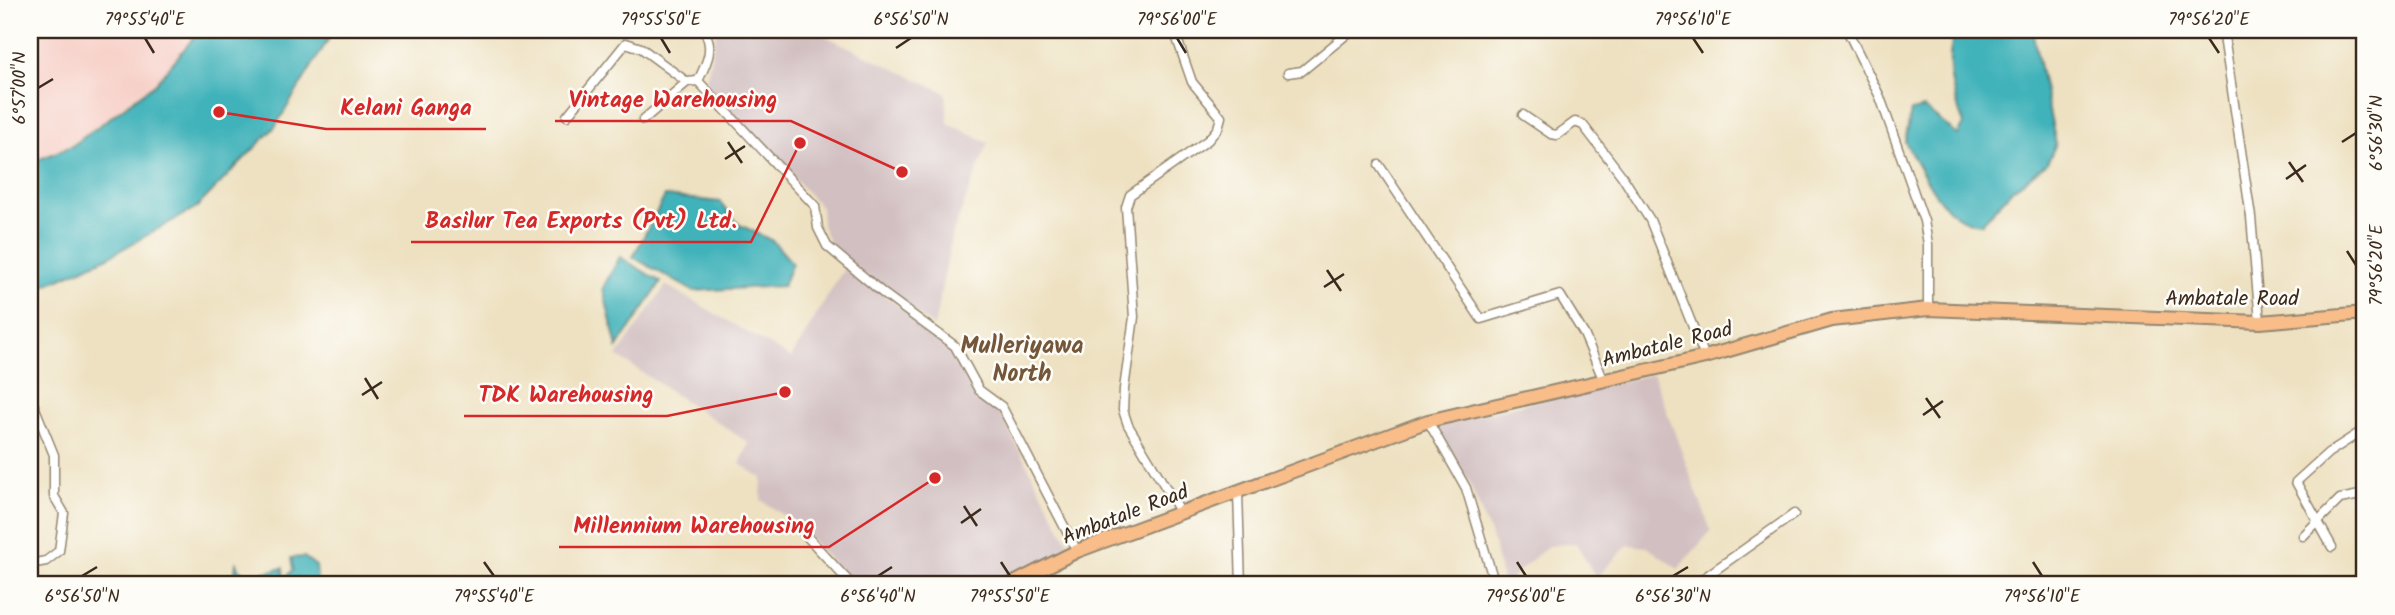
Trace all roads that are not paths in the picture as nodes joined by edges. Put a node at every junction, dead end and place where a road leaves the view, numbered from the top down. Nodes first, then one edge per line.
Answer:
1 (703, 30) edge
2 (1174, 30) edge
3 (1352, 30) edge
4 (1847, 30) edge
5 (2225, 30) edge
6 (1288, 73) dead end
7 (698, 81) junction
8 (687, 82) junction
9 (1523, 115) dead end
10 (567, 116) dead end
11 (643, 120) dead end
12 (1379, 164) dead end
13 (1928, 309) junction
14 (2365, 313) edge
15 (2260, 322) junction
16 (1705, 358) junction
17 (1604, 381) junction
18 (30, 396) edge
19 (1428, 421) junction
20 (2365, 429) edge
21 (1238, 493) junction
22 (2365, 494) edge
23 (1181, 513) junction
24 (1794, 513) dead end
25 (2317, 524) junction
26 (800, 529) dead end
27 (2302, 536) dead end
28 (2332, 547) dead end
29 (1077, 551) junction
30 (30, 564) edge
31 (2365, 574) edge
32 (852, 585) edge
33 (1010, 585) edge
34 (1241, 585) edge
35 (1495, 585) edge
36 (1694, 585) edge
37 (2348, 585) edge

1 - 7 street
2 - 23 street
3 - 6 street
4 - 13 street
5 - 15 street
7 - 8 street
7 - 29 street
8 - 10 street
8 - 11 street
9 - 16 street
12 - 17 street
13 - 15 main road, Ambatale Road
13 - 16 main road, Ambatale Road
14 - 15 main road, Ambatale Road
16 - 17 main road, Ambatale Road
17 - 19 main road, Ambatale Road
18 - 30 street
19 - 21 main road, Ambatale Road
19 - 35 street
20 - 25 street
21 - 23 main road, Ambatale Road
21 - 34 street
22 - 25 street
23 - 29 main road, Ambatale Road
24 - 36 street
25 - 27 street
25 - 28 street
26 - 32 street
29 - 33 main road, Ambatale Road
31 - 37 street

